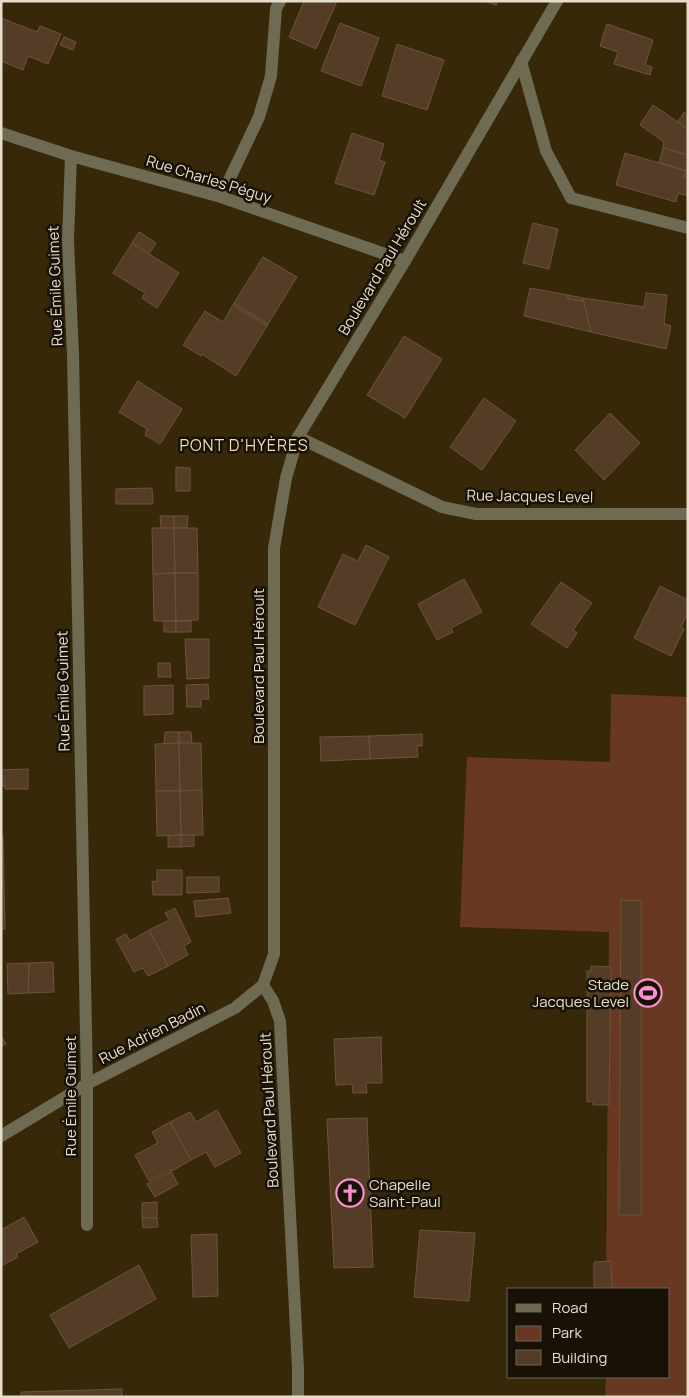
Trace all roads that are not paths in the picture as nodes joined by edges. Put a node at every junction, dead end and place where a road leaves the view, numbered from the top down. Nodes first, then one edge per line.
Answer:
1 (280, 1) edge
2 (557, 1) edge
3 (522, 61) junction
4 (1, 133) edge
5 (71, 156) junction
6 (221, 197) junction
7 (688, 228) edge
8 (405, 261) junction
9 (298, 437) junction
10 (688, 514) edge
11 (262, 985) junction
12 (87, 1084) junction
13 (1, 1136) edge
14 (87, 1225) dead end
15 (298, 1397) edge

1 - 6 street
2 - 3 street, Boulevard Paul Héroult
3 - 7 street
3 - 8 street, Boulevard Paul Héroult
4 - 5 street, Rue Charles Péguy
5 - 6 street, Rue Charles Péguy
5 - 12 street, Rue Émile Guimet
6 - 8 street, Rue Charles Péguy
8 - 9 street, Boulevard Paul Héroult
9 - 10 street, Rue Jacques Level
9 - 11 street, Boulevard Paul Héroult
11 - 12 street, Rue Adrien Badin
11 - 15 street, Boulevard Paul Héroult
12 - 13 street, Rue Adrien Badin
12 - 14 street, Rue Émile Guimet

